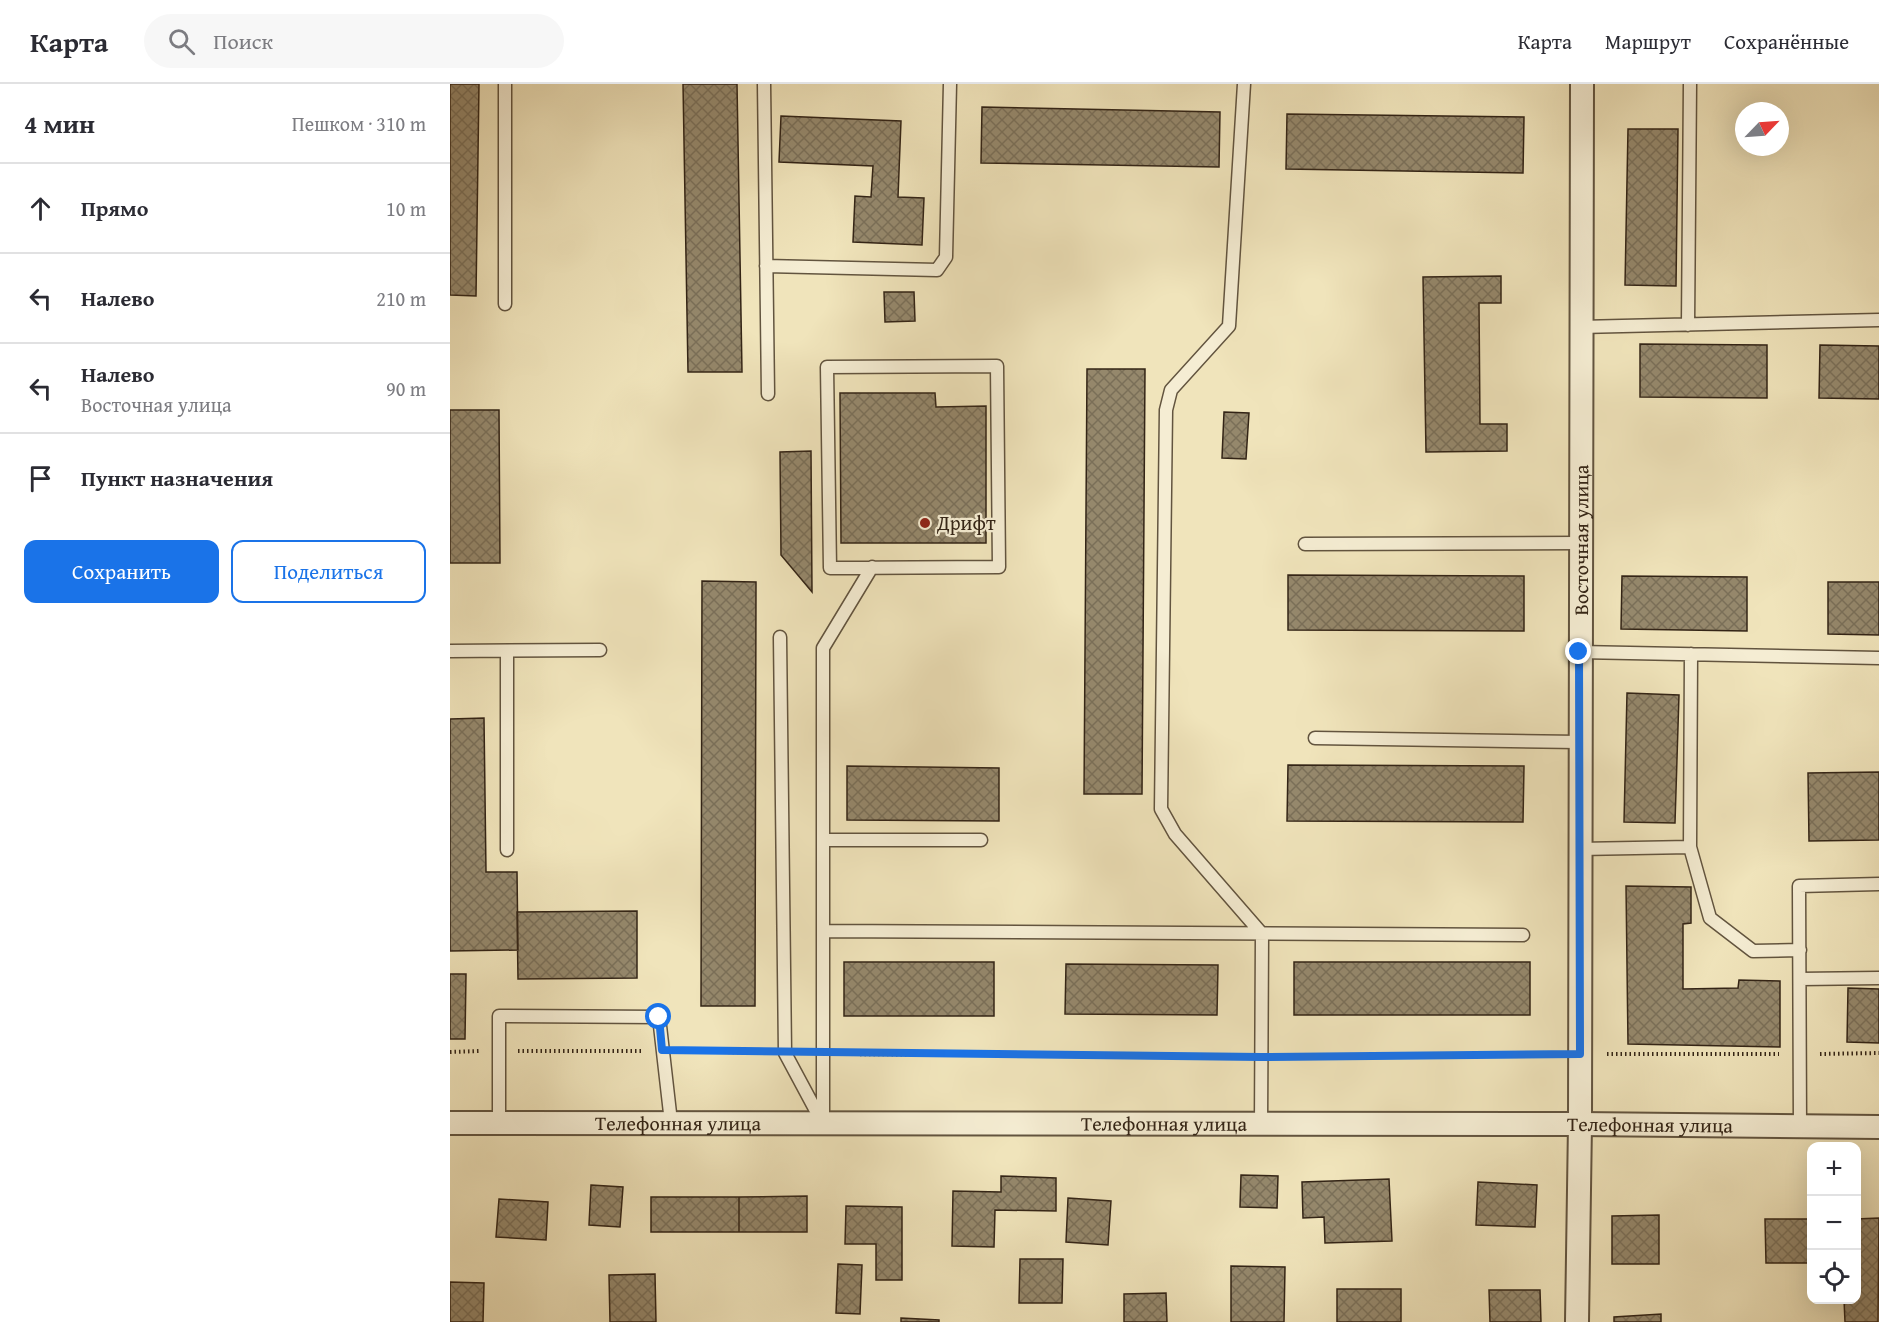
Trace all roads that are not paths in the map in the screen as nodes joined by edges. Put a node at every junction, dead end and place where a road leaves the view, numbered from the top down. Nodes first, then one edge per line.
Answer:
1 (505, 84) edge
2 (765, 84) edge
3 (950, 84) edge
4 (1244, 84) edge
5 (1582, 84) edge
6 (1690, 84) edge
7 (766, 266) junction
8 (505, 304) dead end
9 (1879, 320) edge
10 (1688, 325) junction
11 (1580, 327) junction
12 (768, 394) dead end
13 (1580, 543) junction
14 (1305, 544) dead end
15 (872, 567) junction
16 (780, 637) dead end
17 (600, 650) dead end
18 (450, 651) edge
19 (507, 651) junction
20 (1579, 652) junction
21 (1691, 654) junction
22 (1879, 658) edge
23 (1315, 738) dead end
24 (1580, 742) junction
25 (823, 840) junction
26 (981, 840) dead end
27 (1690, 847) junction
28 (1579, 849) junction
29 (507, 850) dead end
30 (1879, 884) edge
31 (823, 931) junction
32 (1262, 934) junction
33 (1523, 935) dead end
34 (1800, 950) junction
35 (1879, 978) edge
36 (1800, 979) junction
37 (499, 1122) junction
38 (671, 1122) junction
39 (450, 1123) edge
40 (823, 1123) junction
41 (1580, 1124) junction
42 (1261, 1126) junction
43 (1800, 1127) junction
44 (1879, 1127) edge
45 (1577, 1322) edge

1 - 8 lane
2 - 7 lane
3 - 7 lane
4 - 32 lane
5 - 11 street, Восточная улица
6 - 10 lane
7 - 12 lane
9 - 10 lane
10 - 11 lane
11 - 13 street, Восточная улица
13 - 14 lane
13 - 20 street, Восточная улица
15 - 15 lane
15 - 25 lane
16 - 40 lane
17 - 19 lane
18 - 19 lane
19 - 29 lane
20 - 21 lane
20 - 24 street, Восточная улица
21 - 22 lane
21 - 27 lane
23 - 24 lane
24 - 28 street, Восточная улица
25 - 26 lane
25 - 31 lane
27 - 28 lane
27 - 34 lane
28 - 41 street, Восточная улица
30 - 34 lane
31 - 32 lane
31 - 40 lane
32 - 33 lane
32 - 42 lane
34 - 36 lane
35 - 36 lane
36 - 43 lane
37 - 38 street, Телефонная улица
37 - 38 lane
37 - 39 street, Телефонная улица
38 - 40 street, Телефонная улица
40 - 42 street, Телефонная улица
41 - 42 street, Телефонная улица
41 - 43 street, Телефонная улица
41 - 45 street, Восточная улица
43 - 44 street, Телефонная улица

